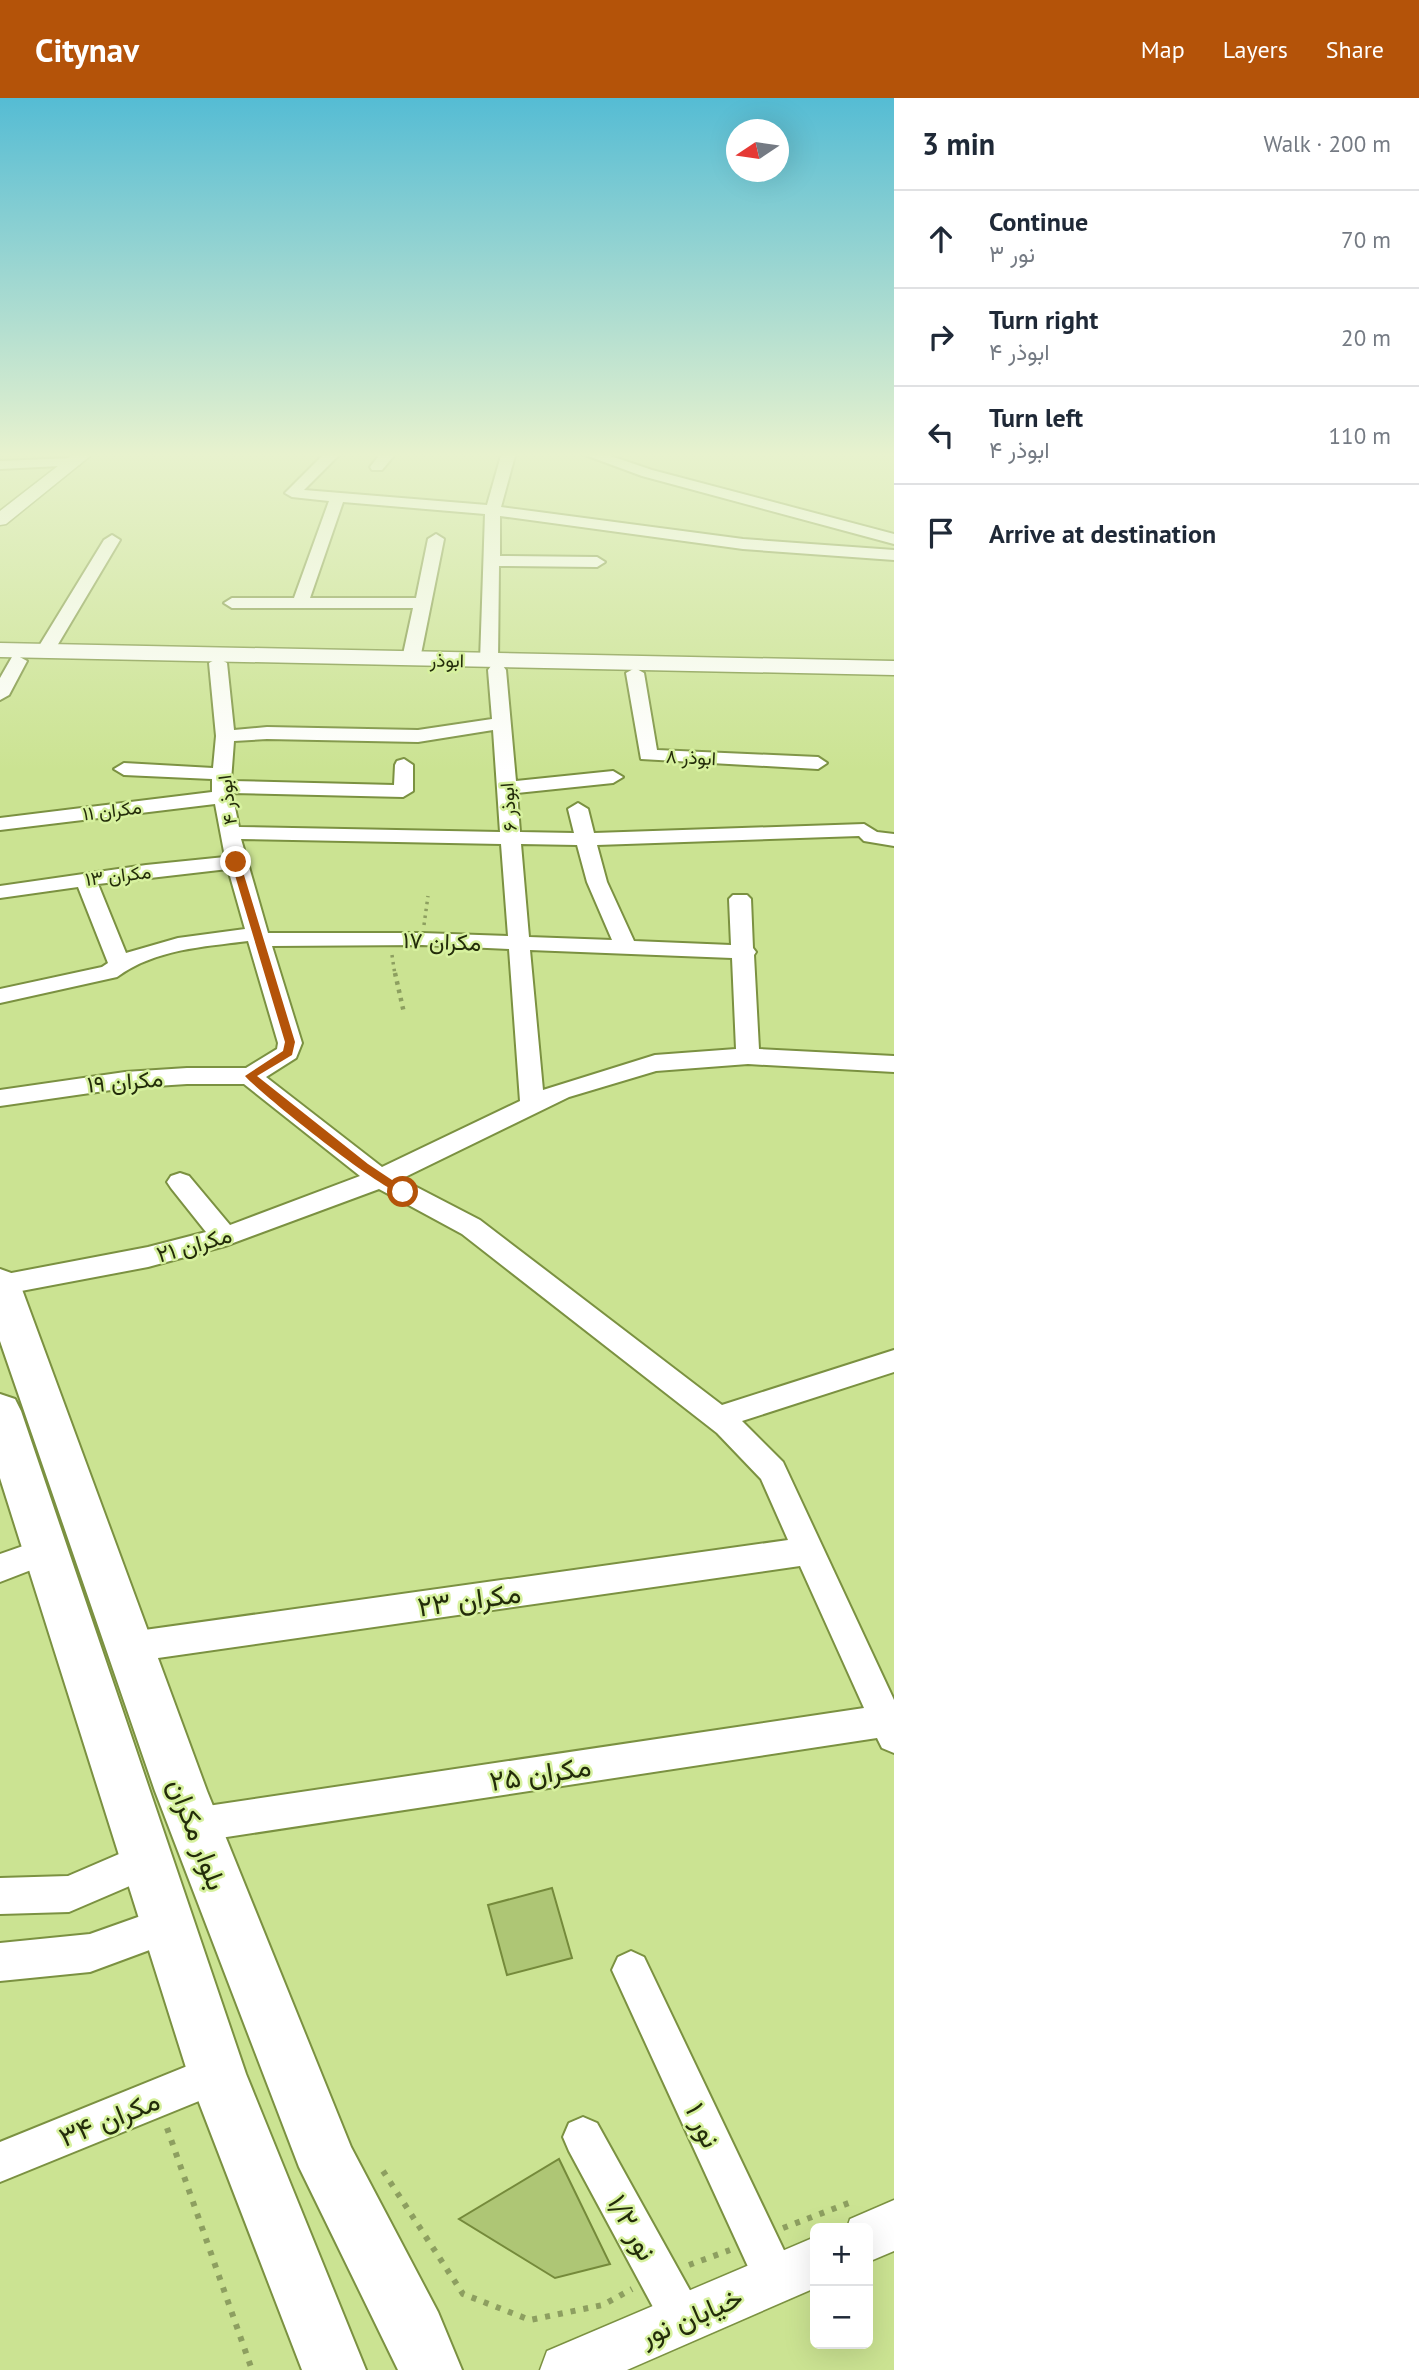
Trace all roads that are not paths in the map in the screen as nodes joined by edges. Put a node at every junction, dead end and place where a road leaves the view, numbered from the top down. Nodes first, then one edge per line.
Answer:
1 (101, 558) edge
2 (316, 558) edge
3 (432, 558) edge
4 (491, 561) joint
5 (597, 562) dead end
6 (232, 603) dead end
7 (300, 603) junction
8 (423, 603) junction
9 (45, 651) junction
10 (106, 657) junction
11 (6, 658) edge
12 (411, 659) junction
13 (218, 663) junction
14 (493, 665) junction
15 (894, 668) edge
16 (635, 673) junction
17 (894, 678) edge
18 (0, 695) edge
19 (501, 723) junction
20 (225, 736) junction
21 (818, 763) dead end
22 (404, 765) dead end
23 (124, 769) dead end
24 (613, 777) dead end
25 (222, 786) junction
26 (506, 788) junction
27 (578, 809) dead end
28 (0, 824) edge
29 (231, 834) junction
30 (510, 838) junction
31 (586, 839) junction
32 (894, 840) edge
33 (236, 862) junction
34 (85, 879) junction
35 (0, 892) edge
36 (740, 899) dead end
37 (257, 937) junction
38 (519, 944) junction
39 (626, 948) junction
40 (745, 952) junction
41 (119, 963) junction
42 (0, 996) edge
43 (748, 1056) junction
44 (894, 1064) edge
45 (250, 1076) junction
46 (0, 1098) edge
47 (531, 1105) junction
48 (381, 1178) junction
49 (180, 1182) dead end
50 (225, 1237) junction
51 (0, 1284) edge
52 (894, 1361) edge
53 (718, 1418) junction
54 (4, 1436) edge
55 (808, 1550) junction
56 (23, 1559) edge
57 (130, 1647) junction
58 (889, 1729) edge
59 (194, 1825) junction
60 (147, 1860) junction
61 (0, 1896) edge
62 (169, 1925) junction
63 (0, 1962) edge
64 (631, 1970) dead end
65 (217, 2074) junction
66 (583, 2137) dead end
67 (0, 2162) edge
68 (783, 2260) edge
69 (671, 2298) junction
70 (334, 2370) edge
71 (430, 2370) edge
72 (566, 2370) edge

1 - 9 street
2 - 7 street
3 - 8 street
4 - 5 street
4 - 14 street, ابوذر ۶
6 - 7 street
7 - 8 street
8 - 12 street
9 - 10 main road, ابوذر
9 - 11 main road, ابوذر
10 - 11 main road, ابوذر
10 - 12 main road, ابوذر
10 - 13 main road, ابوذر
11 - 18 street
12 - 14 main road, ابوذر
13 - 14 main road, ابوذر
13 - 20 street, ابوذر ۴
14 - 15 main road, ابوذر
14 - 16 main road, ابوذر
14 - 19 street, ابوذر ۶
16 - 17 main road, ابوذر
16 - 21 street, ابوذر ۸
19 - 20 street
19 - 26 street, ابوذر ۶
20 - 25 street, ابوذر ۴
22 - 25 street
23 - 25 street
24 - 26 street
25 - 28 street, مکران ۱۱
25 - 29 street, ابوذر ۴
26 - 30 street, ابوذر ۶
27 - 31 street
29 - 30 street
29 - 33 street, ابوذر ۴
30 - 31 street
30 - 38 street, ابوذر ۶
31 - 32 street
31 - 39 street
33 - 34 street, مکران ۱۳
33 - 37 street, ابوذر ۴
34 - 35 street, مکران ۱۳
34 - 41 street
36 - 40 street
37 - 38 street, مکران ۱۷
37 - 41 street, مکران ۱۷
37 - 45 street, ابوذر ۴
38 - 39 street, مکران ۱۷
38 - 47 street, ابوذر ۶
39 - 40 street, مکران ۱۷
40 - 43 street
41 - 42 street, مکران ۱۷
43 - 44 street, مکران ۲۱
43 - 47 street, مکران ۲۱
45 - 46 street, مکران ۱۹
45 - 48 street
47 - 48 street, مکران ۲۱
48 - 50 street, مکران ۲۱
48 - 53 street
49 - 50 street
50 - 51 street, مکران ۲۱
51 - 57 main road, بلوار مکران
52 - 53 street
53 - 55 street
54 - 56 main road
55 - 57 street, مکران ۲۳
55 - 58 street
56 - 60 main road
57 - 59 main road, بلوار مکران
58 - 59 street, مکران ۲۵
59 - 71 main road, بلوار مکران
60 - 61 street
60 - 62 main road
62 - 63 street
62 - 65 main road
64 - 68 street, نور ۱
65 - 67 street, مکران ۳۴
65 - 70 main road
66 - 69 street, نور ۱/۲
68 - 69 street, خیابان نور
69 - 72 street, خیابان نور

